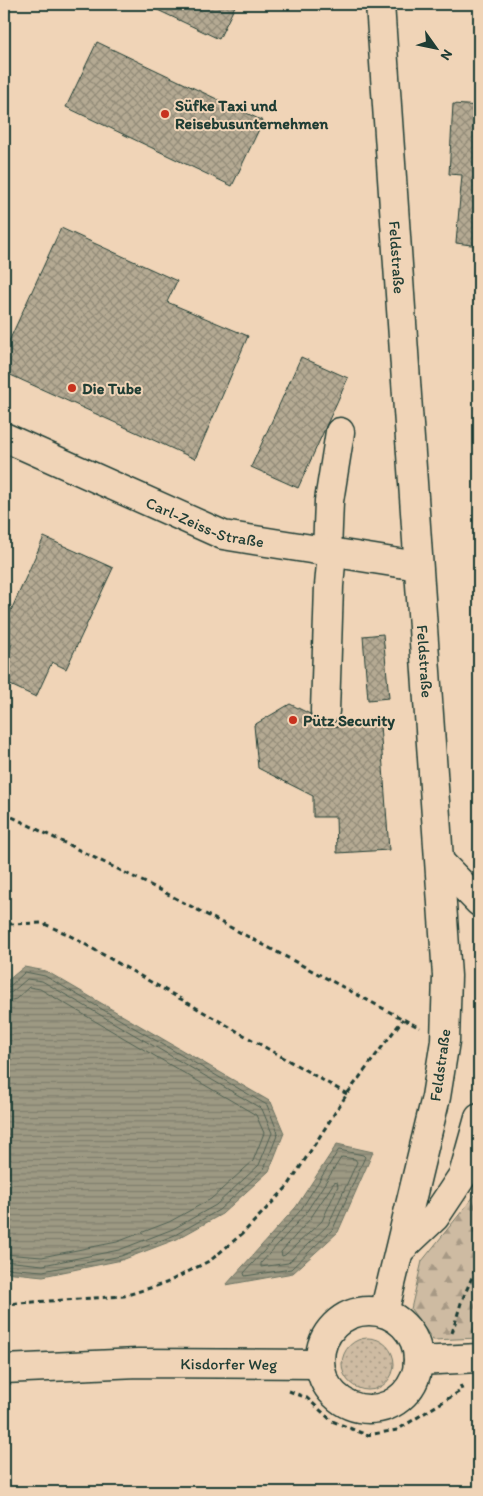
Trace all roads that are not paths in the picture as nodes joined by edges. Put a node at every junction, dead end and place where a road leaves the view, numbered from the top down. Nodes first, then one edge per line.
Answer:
1 (380, 4) edge
2 (340, 432) dead end
3 (4, 437) edge
4 (330, 552) junction
5 (418, 566) junction
6 (325, 711) dead end
7 (441, 862) junction
8 (479, 902) edge
9 (479, 1118) edge
10 (400, 1250) junction
11 (384, 1313) junction
12 (479, 1358) edge
13 (418, 1361) junction
14 (319, 1364) junction
15 (4, 1369) edge

1 - 5 street, Feldstraße
2 - 4 street
3 - 4 street, Carl-Zeiss-Straße
4 - 5 street, Carl-Zeiss-Straße
4 - 6 street
5 - 7 street, Feldstraße
7 - 8 street
7 - 10 street, Feldstraße
9 - 10 street
10 - 11 street, Feldstraße
11 - 13 street
11 - 14 street
12 - 13 street
13 - 14 street
14 - 15 street, Kisdorfer Weg

